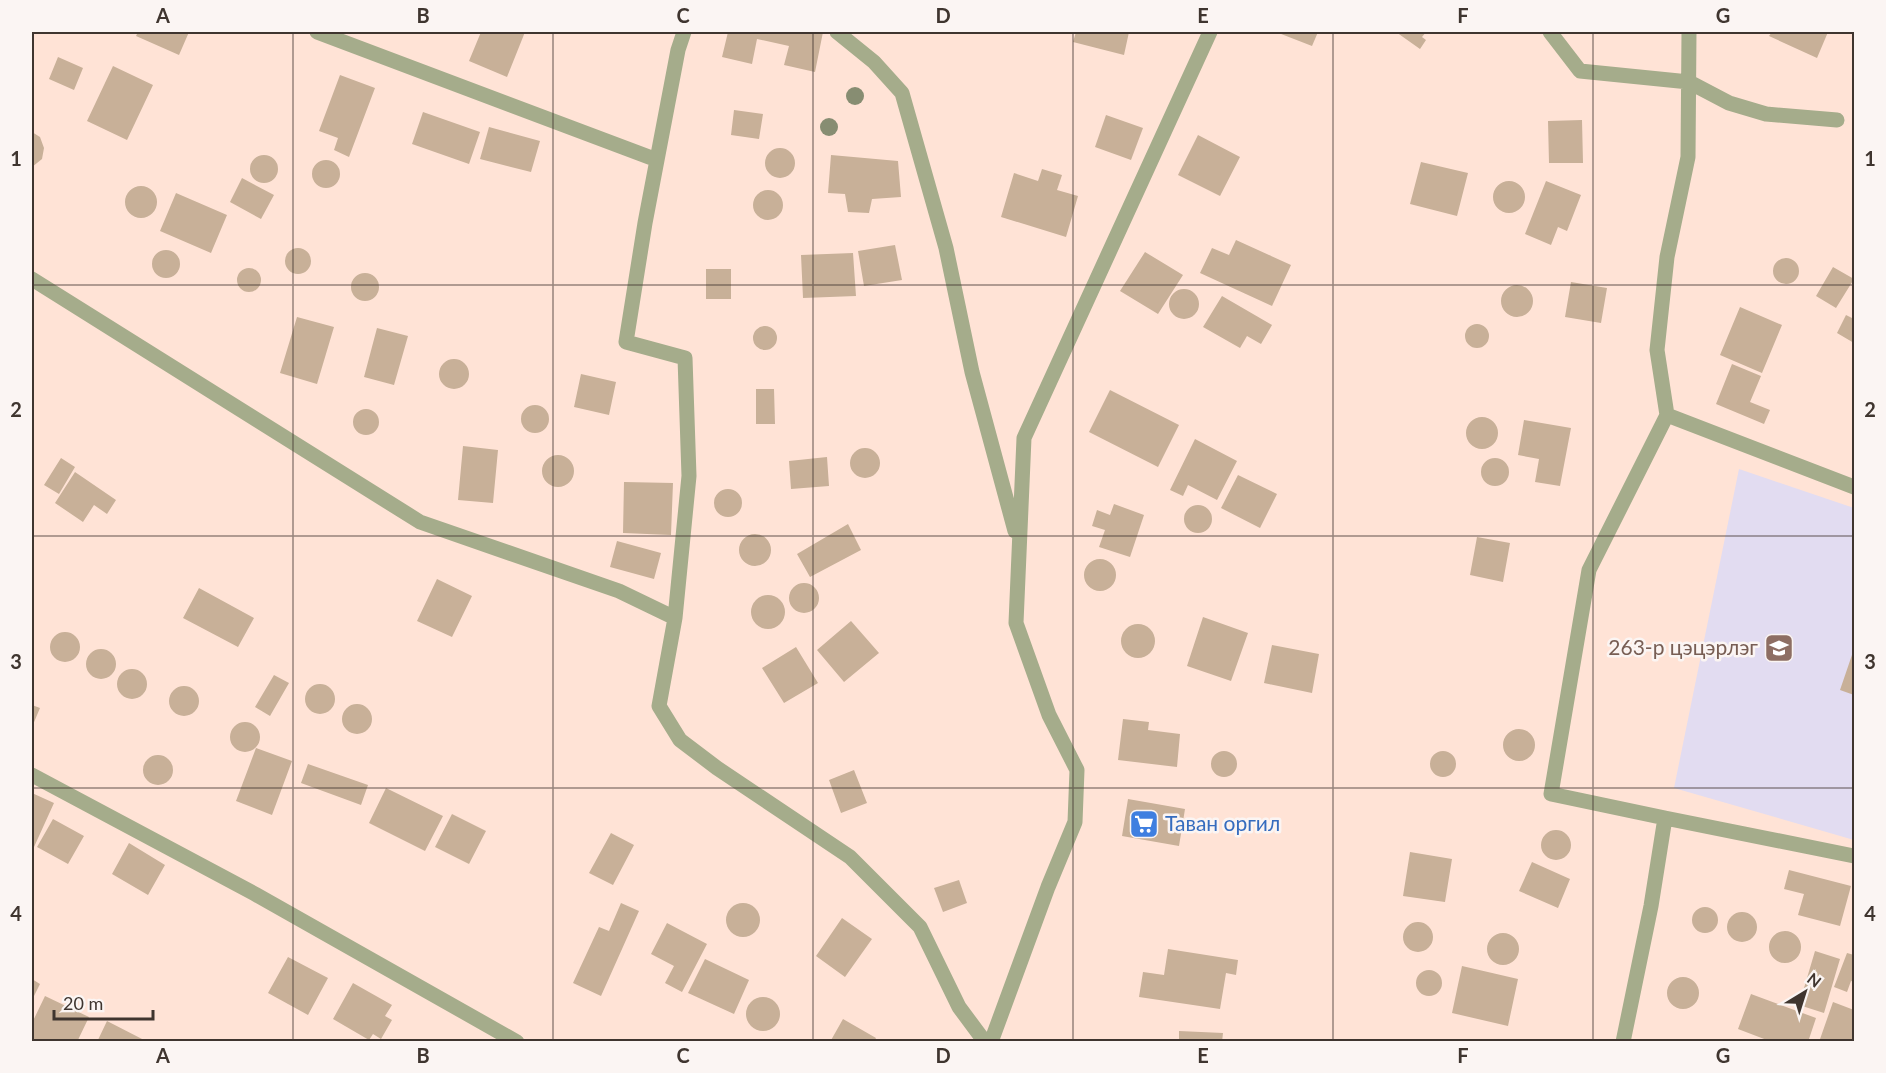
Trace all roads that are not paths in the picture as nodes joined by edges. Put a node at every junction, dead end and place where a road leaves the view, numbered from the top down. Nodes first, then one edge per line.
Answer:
1 (317, 32) edge
2 (684, 32) edge
3 (837, 32) edge
4 (1210, 32) edge
5 (1550, 32) edge
6 (1689, 32) edge
7 (1689, 82) junction
8 (1837, 120) dead end
9 (657, 160) junction
10 (32, 279) edge
11 (1667, 415) junction
12 (1854, 487) edge
13 (1019, 545) junction
14 (675, 618) junction
15 (32, 775) edge
16 (1665, 818) junction
17 (1854, 856) edge
18 (517, 1041) edge
19 (985, 1041) edge
20 (991, 1041) edge
21 (1623, 1041) edge

1 - 9 street
2 - 9 street
3 - 13 street
4 - 13 street
5 - 7 street
6 - 7 street
7 - 8 street
7 - 11 street
9 - 14 street
10 - 14 street
11 - 12 street
11 - 16 street
13 - 20 street
14 - 19 street
15 - 18 street
16 - 17 street
16 - 21 street

